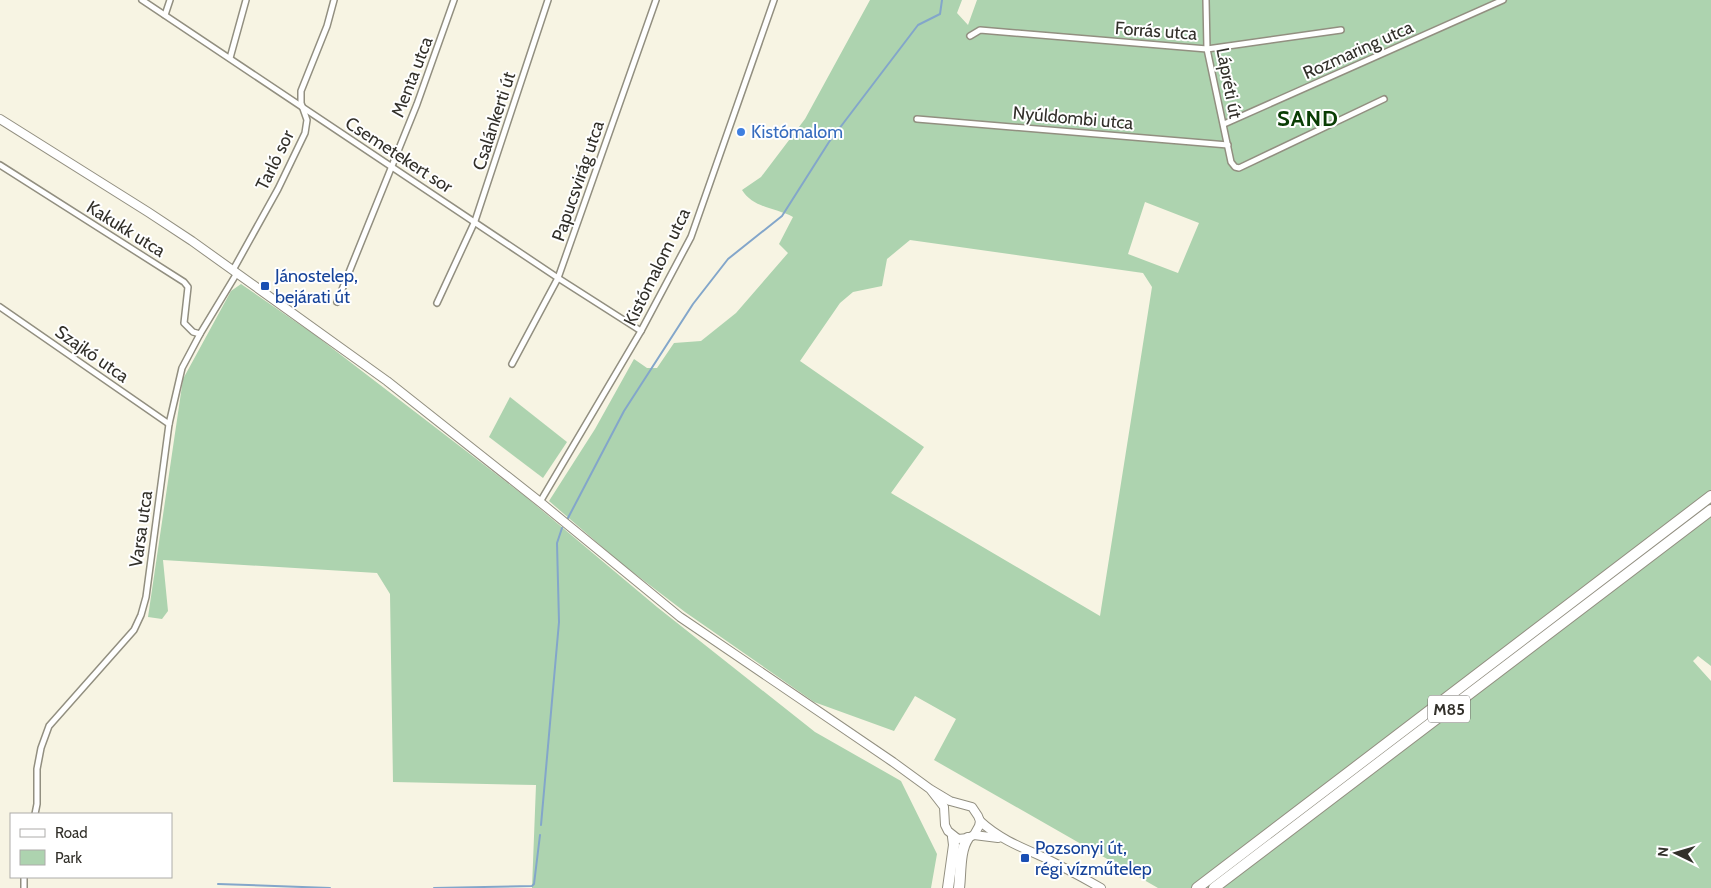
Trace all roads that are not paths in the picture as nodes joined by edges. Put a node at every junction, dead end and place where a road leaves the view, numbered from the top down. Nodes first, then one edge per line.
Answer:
1 (142, 0) edge
2 (170, 0) edge
3 (246, 0) edge
4 (334, 0) edge
5 (454, 0) edge
6 (548, 0) edge
7 (656, 0) edge
8 (774, 0) edge
9 (1206, 0) edge
10 (1503, 0) edge
11 (165, 15) junction
12 (1340, 30) dead end
13 (970, 36) dead end
14 (1207, 49) junction
15 (230, 58) junction
16 (1384, 99) dead end
17 (304, 109) junction
18 (0, 119) edge
19 (916, 120) dead end
20 (1224, 124) junction
21 (1228, 145) junction
22 (0, 165) edge
23 (392, 166) junction
24 (475, 221) junction
25 (235, 271) junction
26 (558, 278) junction
27 (337, 302) dead end
28 (437, 304) dead end
29 (0, 307) edge
30 (641, 331) junction
31 (200, 334) junction
32 (512, 364) dead end
33 (169, 424) junction
34 (1711, 496) edge
35 (540, 502) junction
36 (1706, 509) edge
37 (1681, 525) junction
38 (930, 789) junction
39 (960, 805) junction
40 (35, 813) edge
41 (946, 817) junction
42 (980, 821) junction
43 (953, 837) junction
44 (971, 837) junction
45 (1002, 838) junction
46 (948, 888) edge
47 (959, 888) edge
48 (1101, 888) edge
49 (1197, 888) edge
50 (1214, 888) edge

1 - 11 street, Csemetekert sor
2 - 11 street
3 - 15 street
4 - 17 street, Tarló sor
5 - 23 street, Menta utca
6 - 24 street, Csalánkerti út
7 - 26 street, Papucsvirág utca
8 - 30 street, Kistómalom utca
9 - 14 street, Lápréti út
10 - 20 street, Rozmaring utca
11 - 15 street, Csemetekert sor
12 - 14 street, Forrás utca
13 - 14 street, Forrás utca
14 - 20 street, Lápréti út
15 - 17 street, Csemetekert sor
16 - 21 street, Lápréti út
17 - 23 street, Csemetekert sor
17 - 25 street, Tarló sor
18 - 25 main road
19 - 21 street, Nyúldombi utca
20 - 21 street, Lápréti út
22 - 31 street, Kakukk utca
23 - 24 street, Csemetekert sor
23 - 27 street, Menta utca
24 - 26 street, Csemetekert sor
24 - 28 street, Csalánkerti út
25 - 31 street, Varsa utca
25 - 35 main road
26 - 30 street, Csemetekert sor
26 - 32 street, Papucsvirág utca
29 - 33 street, Szajkó utca
30 - 35 street, Kistómalom utca
31 - 33 street, Varsa utca
33 - 40 street, Varsa utca
34 - 36 highway, M85
35 - 38 main road
36 - 37 highway, M85
37 - 49 highway, M85
37 - 50 highway, M85
38 - 39 main road
38 - 41 main road
39 - 41 main road
39 - 42 main road
41 - 43 main road
42 - 44 main road
42 - 45 main road
43 - 44 main road
43 - 46 highway
44 - 45 main road
44 - 47 highway
45 - 48 main road

